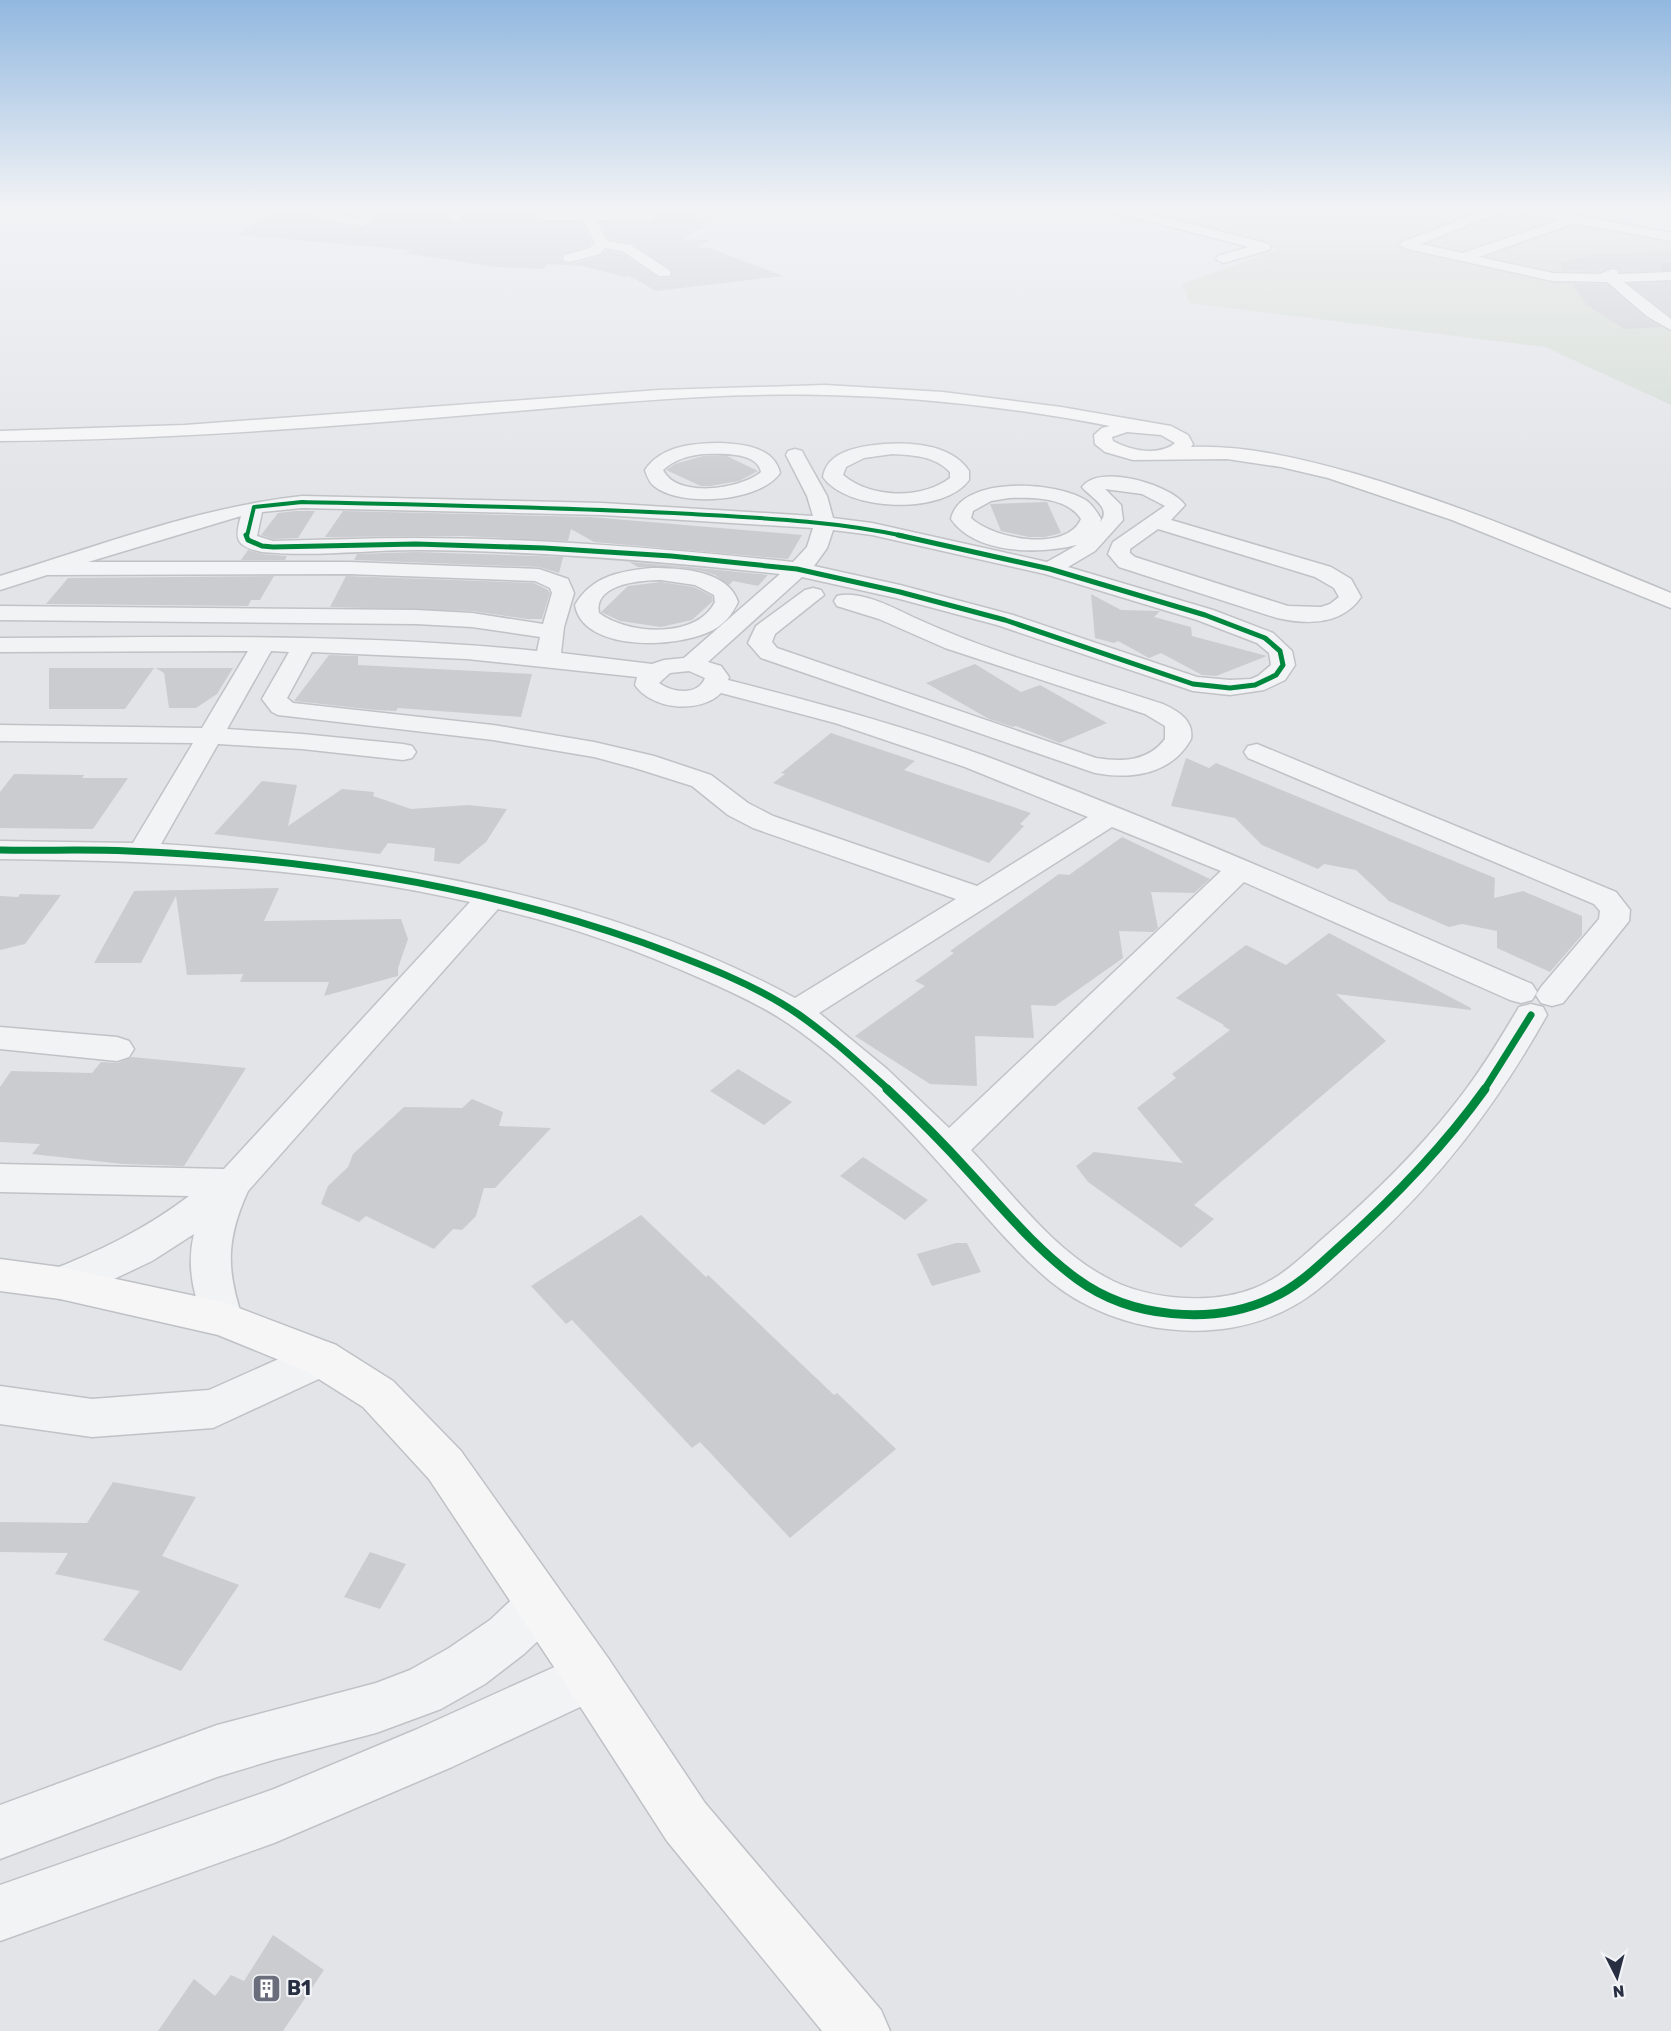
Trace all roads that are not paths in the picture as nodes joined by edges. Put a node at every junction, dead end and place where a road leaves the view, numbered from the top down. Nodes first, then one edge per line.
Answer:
1 (1638, 304) edge
2 (1671, 325) edge
3 (1139, 426) junction
4 (0, 436) edge
5 (1102, 440) junction
6 (1173, 443) junction
7 (0, 448) edge
8 (796, 457) junction
9 (765, 460) junction
10 (837, 464) junction
11 (941, 492) junction
12 (973, 501) junction
13 (254, 507) junction
14 (825, 522) junction
15 (1155, 522) junction
16 (42, 569) junction
17 (797, 569) junction
18 (1050, 569) junction
19 (0, 584) edge
20 (1671, 585) edge
21 (776, 588) junction
22 (813, 595) junction
23 (1671, 602) edge
24 (0, 613) edge
25 (725, 621) junction
26 (552, 633) junction
27 (264, 644) junction
28 (305, 644) junction
29 (0, 645) edge
30 (548, 659) junction
31 (691, 664) junction
32 (654, 672) junction
33 (716, 684) junction
34 (0, 734) edge
35 (211, 734) junction
36 (403, 752) dead end
37 (1257, 752) dead end
38 (1110, 816) junction
39 (0, 850) edge
40 (142, 852) junction
41 (1240, 869) junction
42 (980, 897) junction
43 (491, 898) junction
44 (1535, 1001) junction
45 (795, 1013) junction
46 (0, 1038) edge
47 (117, 1049) dead end
48 (949, 1149) junction
49 (0, 1178) edge
50 (233, 1183) junction
51 (0, 1275) edge
52 (60, 1283) junction
53 (224, 1319) junction
54 (321, 1358) junction
55 (0, 1405) edge
56 (541, 1605) junction
57 (590, 1676) junction
58 (0, 1832) edge
59 (0, 1913) edge
60 (860, 2031) edge

1 - 2 street
3 - 4 main road
3 - 5 main road
3 - 6 main road
5 - 6 main road
5 - 7 main road
6 - 20 main road
6 - 23 main road
8 - 9 street
8 - 10 street
8 - 14 street
9 - 9 street
10 - 11 street
10 - 11 street
11 - 12 street
12 - 12 street
13 - 14 street
13 - 16 street
13 - 17 street
14 - 17 street
14 - 18 street
15 - 15 street
15 - 18 street
16 - 19 street
16 - 26 street
17 - 18 street
17 - 21 street
21 - 22 street
21 - 25 street
22 - 22 street
24 - 26 street
25 - 25 street
25 - 31 street
26 - 30 street
27 - 28 street
27 - 29 street
27 - 35 street
28 - 30 street
28 - 42 street
30 - 32 street
31 - 32 street
31 - 33 street
32 - 33 street
33 - 38 street
34 - 35 street
35 - 36 street
35 - 40 street
37 - 44 street
38 - 41 street
38 - 42 street
39 - 40 street
40 - 43 street
41 - 44 street
41 - 48 street
42 - 45 street
43 - 45 street
43 - 50 street
44 - 48 street
45 - 48 street
46 - 47 street
49 - 50 street
50 - 52 street
50 - 53 street
51 - 52 main road
52 - 53 main road
53 - 54 main road
54 - 55 street
54 - 56 main road
56 - 57 main road
56 - 58 street
57 - 59 street
57 - 60 main road

